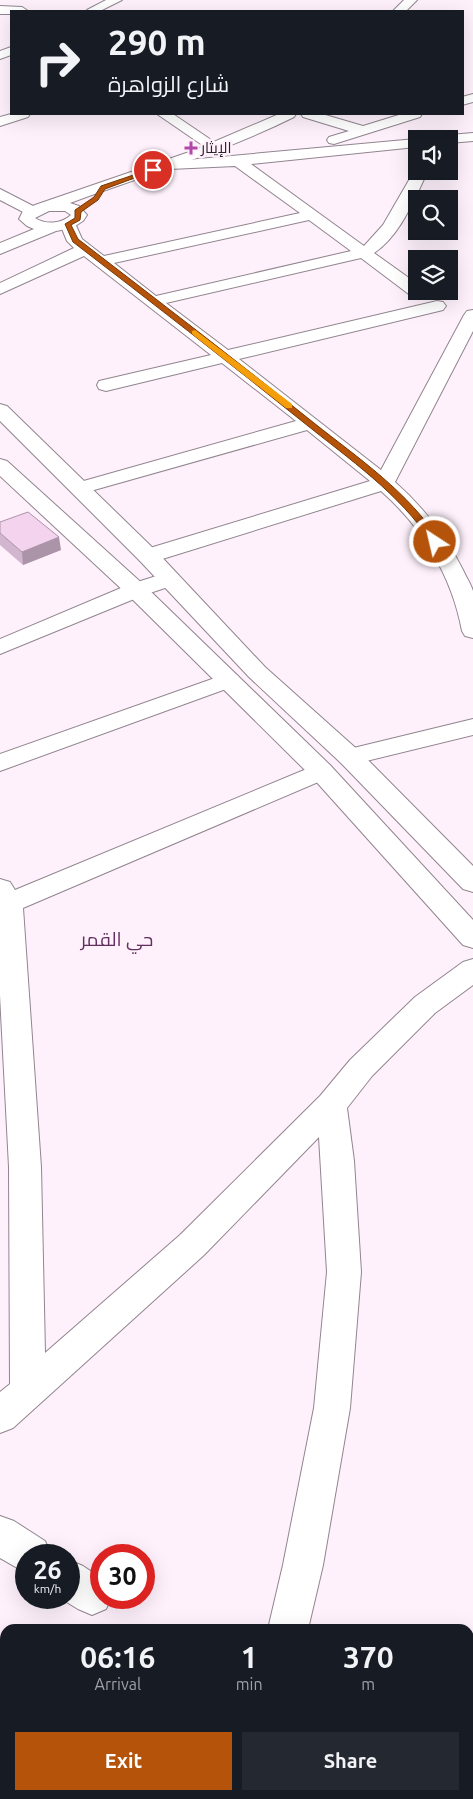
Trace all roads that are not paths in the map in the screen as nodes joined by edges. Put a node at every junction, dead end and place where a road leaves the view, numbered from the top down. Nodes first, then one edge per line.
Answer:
1 (116, 0) edge
2 (411, 0) edge
3 (91, 7) edge
4 (401, 10) edge
5 (20, 115) edge
6 (166, 115) edge
7 (287, 115) edge
8 (311, 115) edge
9 (412, 115) edge
10 (0, 122) edge
11 (362, 130) junction
12 (473, 137) edge
13 (458, 138) edge
14 (408, 143) edge
15 (216, 148) junction
16 (298, 154) junction
17 (238, 161) junction
18 (170, 165) junction
19 (416, 180) edge
20 (103, 188) junction
21 (0, 194) edge
22 (49, 206) junction
23 (313, 215) junction
24 (24, 217) junction
25 (66, 221) junction
26 (0, 249) edge
27 (86, 249) junction
28 (364, 253) junction
29 (103, 261) junction
30 (408, 285) edge
31 (0, 289) edge
32 (429, 300) edge
33 (155, 301) junction
34 (437, 306) junction
35 (470, 321) edge
36 (226, 356) junction
37 (106, 386) dead end
38 (0, 410) edge
39 (310, 423) junction
40 (0, 465) edge
41 (384, 483) junction
42 (80, 488) junction
43 (148, 556) junction
44 (169, 578) junction
45 (136, 590) junction
46 (473, 622) edge
47 (0, 647) edge
48 (229, 680) junction
49 (473, 727) edge
50 (350, 757) junction
51 (0, 764) edge
52 (321, 771) junction
53 (472, 885) edge
54 (3, 900) edge
55 (446, 907) junction
56 (473, 938) edge
57 (473, 970) edge
58 (331, 1104) junction
59 (28, 1390) junction
60 (0, 1416) edge
61 (0, 1535) edge
62 (15, 1545) edge
63 (289, 1624) edge

1 - 3 street
2 - 4 street
5 - 10 street
6 - 15 street
7 - 15 street
8 - 11 street
9 - 11 street
11 - 16 street
12 - 13 street
14 - 16 street
15 - 18 street
16 - 17 street
17 - 18 street
17 - 23 street
18 - 20 street
19 - 28 street
20 - 22 street
20 - 25 street
21 - 24 street
22 - 24 street
22 - 25 street
23 - 28 street
23 - 29 street
24 - 25 street
25 - 26 street
25 - 27 street
27 - 29 street
27 - 31 street
28 - 30 street
28 - 33 street
29 - 33 street
32 - 34 street
33 - 36 street
34 - 35 street
34 - 36 street
35 - 41 street
36 - 37 street
36 - 39 street
38 - 42 street
39 - 41 street
39 - 42 street
40 - 45 street
41 - 43 street
41 - 46 street
42 - 43 street
43 - 44 street
44 - 45 street
44 - 50 street
45 - 47 street
45 - 48 street
48 - 51 street
48 - 52 street
49 - 50 street
50 - 53 street
52 - 54 street
52 - 55 street
53 - 55 street
54 - 59 street
55 - 56 street
57 - 58 street
58 - 59 street
58 - 63 street
59 - 60 street
61 - 62 street

